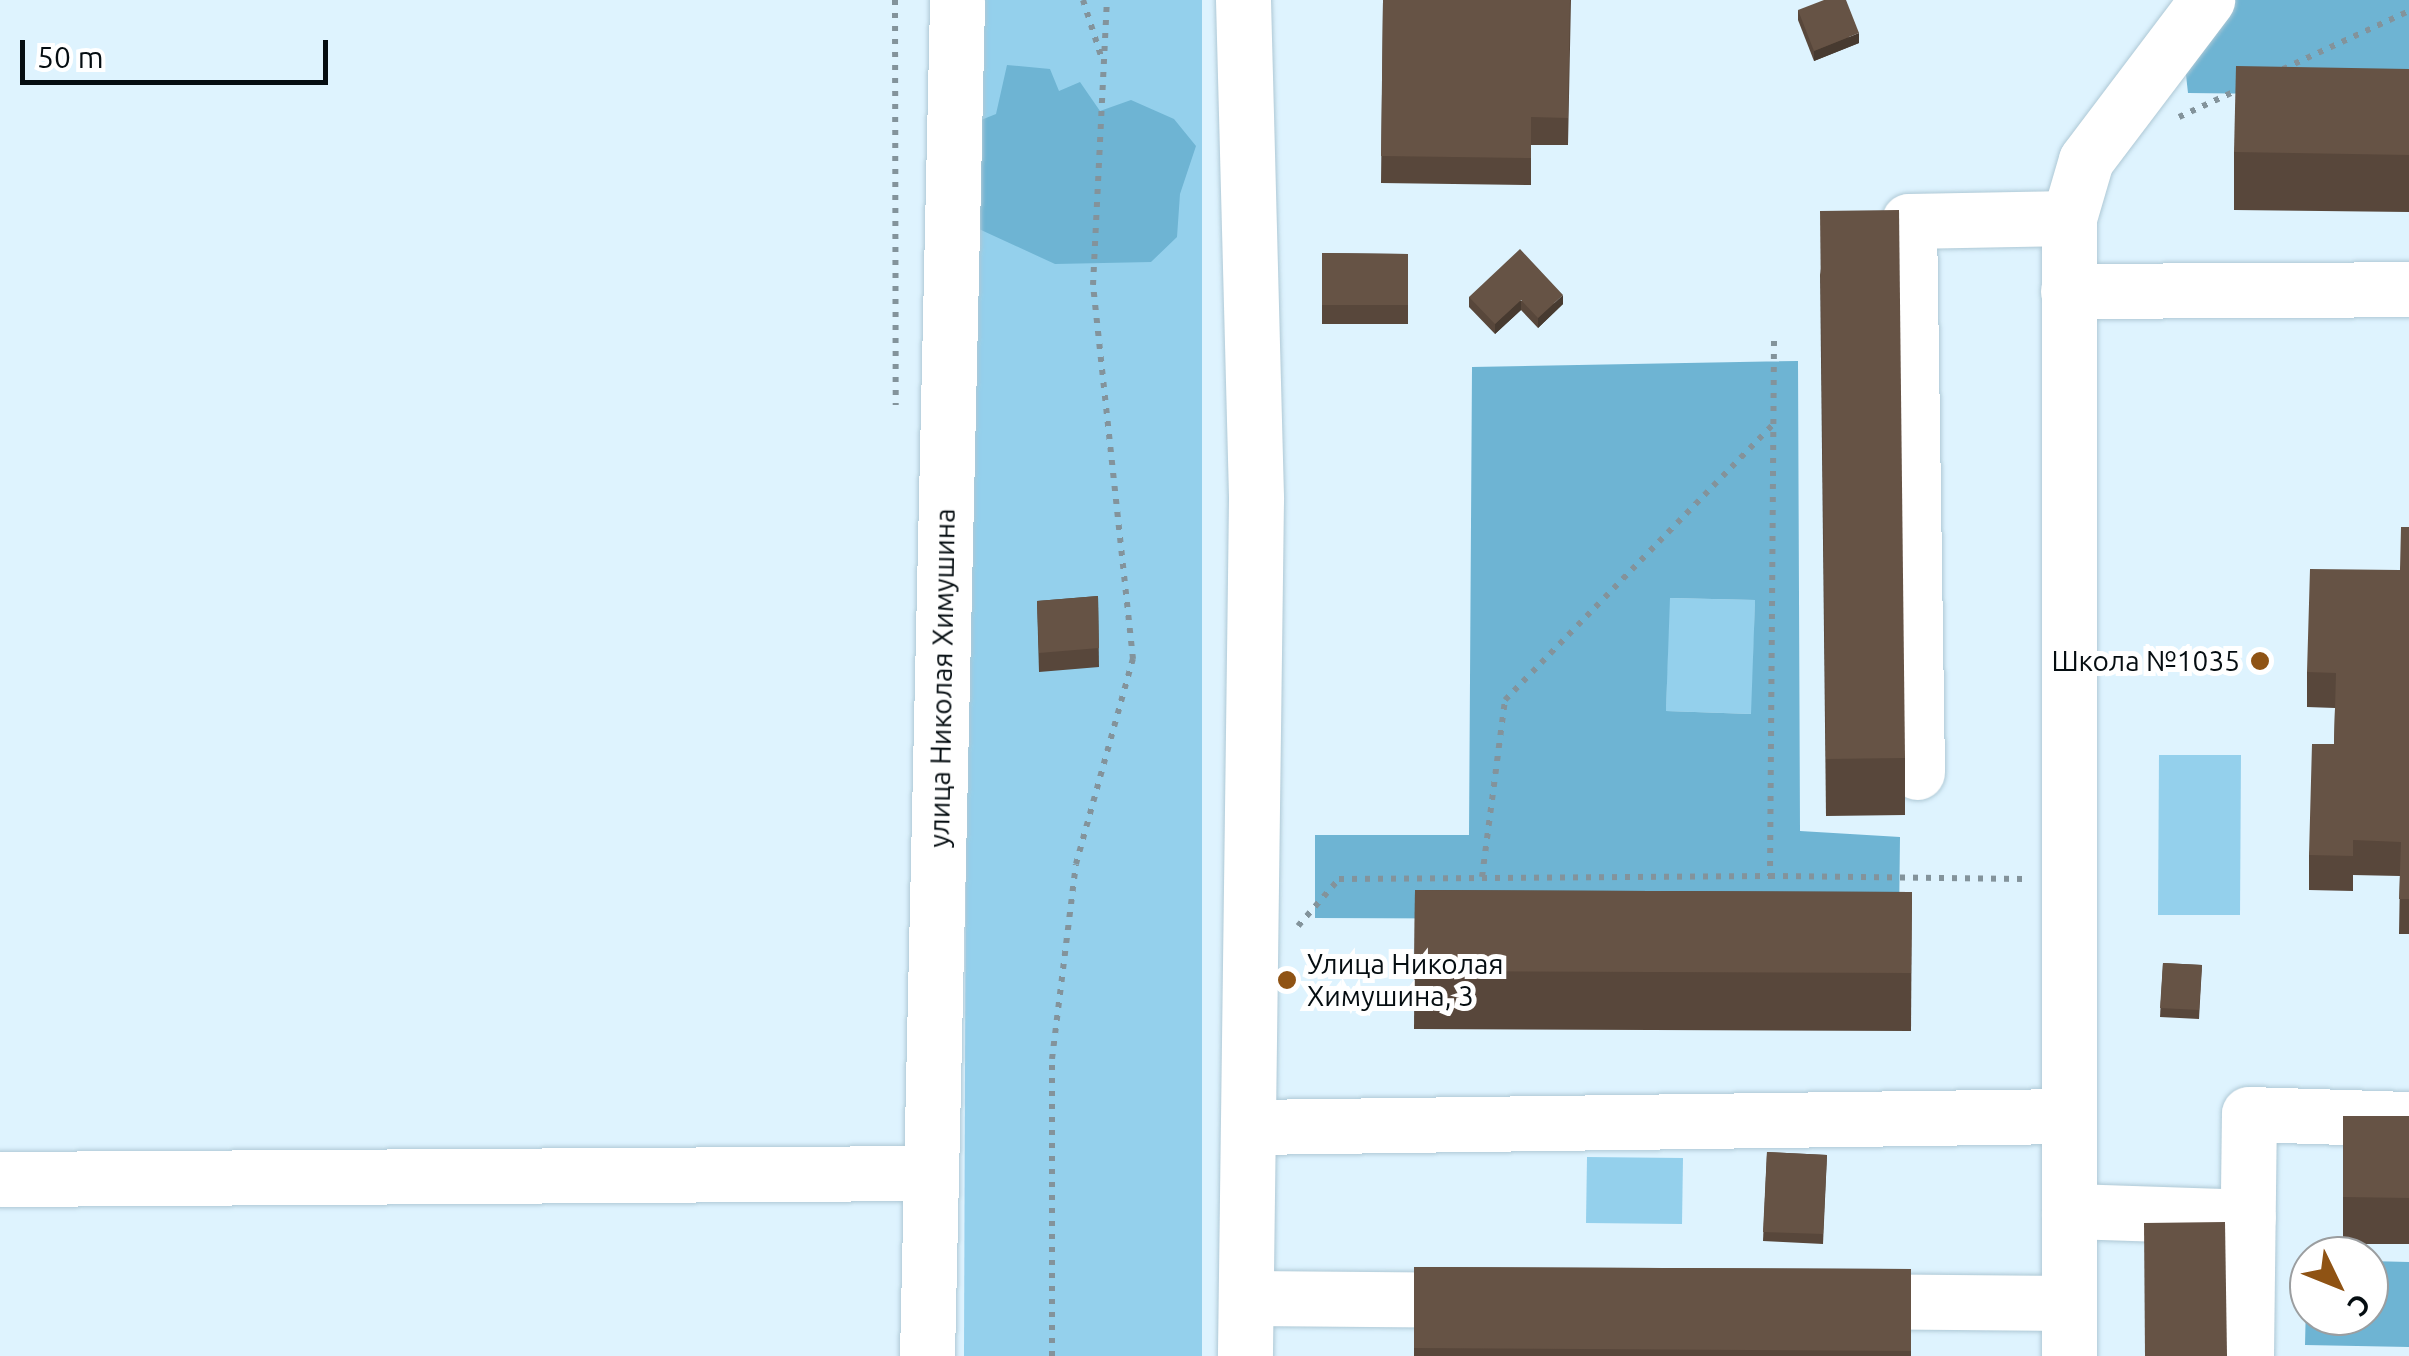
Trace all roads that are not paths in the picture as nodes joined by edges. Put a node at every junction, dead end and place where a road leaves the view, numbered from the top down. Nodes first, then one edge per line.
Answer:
1 (958, 0) edge
2 (1244, 0) edge
3 (2207, 0) edge
4 (2068, 218) junction
5 (2409, 290) edge
6 (2068, 291) junction
7 (1916, 772) dead end
8 (2068, 1116) junction
9 (2409, 1119) edge
10 (1250, 1127) junction
11 (932, 1173) junction
12 (0, 1179) edge
13 (2069, 1211) junction
14 (2248, 1217) junction
15 (1246, 1298) junction
16 (1542, 1300) edge
17 (1776, 1301) edge
18 (2069, 1302) junction
19 (927, 1356) edge
20 (1246, 1356) edge
21 (2069, 1356) edge
22 (2246, 1356) edge

1 - 11 main road, улица Николая Химушина
2 - 10 main road
3 - 4 main road
4 - 6 main road
4 - 7 main road
5 - 6 main road
6 - 8 main road
8 - 10 main road
8 - 13 main road
9 - 14 main road
10 - 15 main road
11 - 12 main road
11 - 19 main road, улица Николая Химушина
13 - 14 main road
13 - 18 main road
14 - 22 main road
15 - 16 main road
15 - 20 main road
17 - 18 main road
18 - 21 main road

